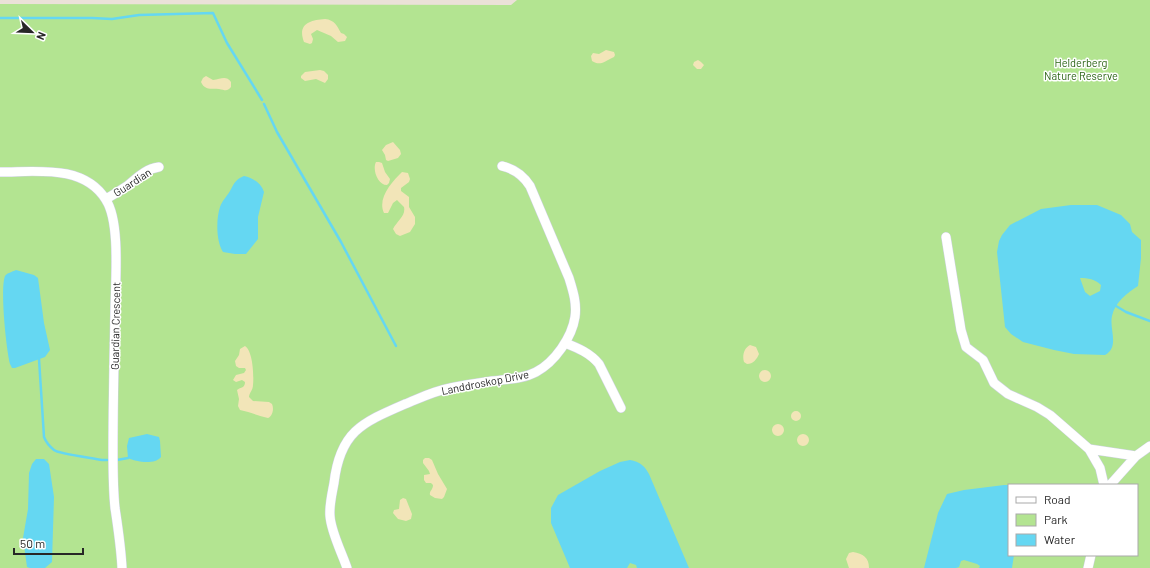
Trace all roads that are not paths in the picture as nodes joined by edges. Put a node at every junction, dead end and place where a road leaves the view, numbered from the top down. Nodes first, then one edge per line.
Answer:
1 (502, 166) dead end
2 (160, 168) dead end
3 (0, 172) edge
4 (106, 199) junction
5 (946, 237) dead end
6 (565, 342) junction
7 (621, 408) dead end
8 (1150, 446) edge
9 (1089, 449) junction
10 (1136, 456) junction
11 (1104, 484) edge
12 (1111, 484) edge
13 (1091, 556) edge
14 (122, 568) edge
15 (347, 568) edge
16 (1088, 568) edge

1 - 6 street, Landdroskop Drive
2 - 4 street, Guardian
3 - 4 street, Guardian Crescent
4 - 14 street, Guardian Crescent
5 - 9 street
6 - 7 street
6 - 15 street, Landdroskop Drive
8 - 10 street
9 - 10 street
9 - 11 street
10 - 12 street
13 - 16 street

